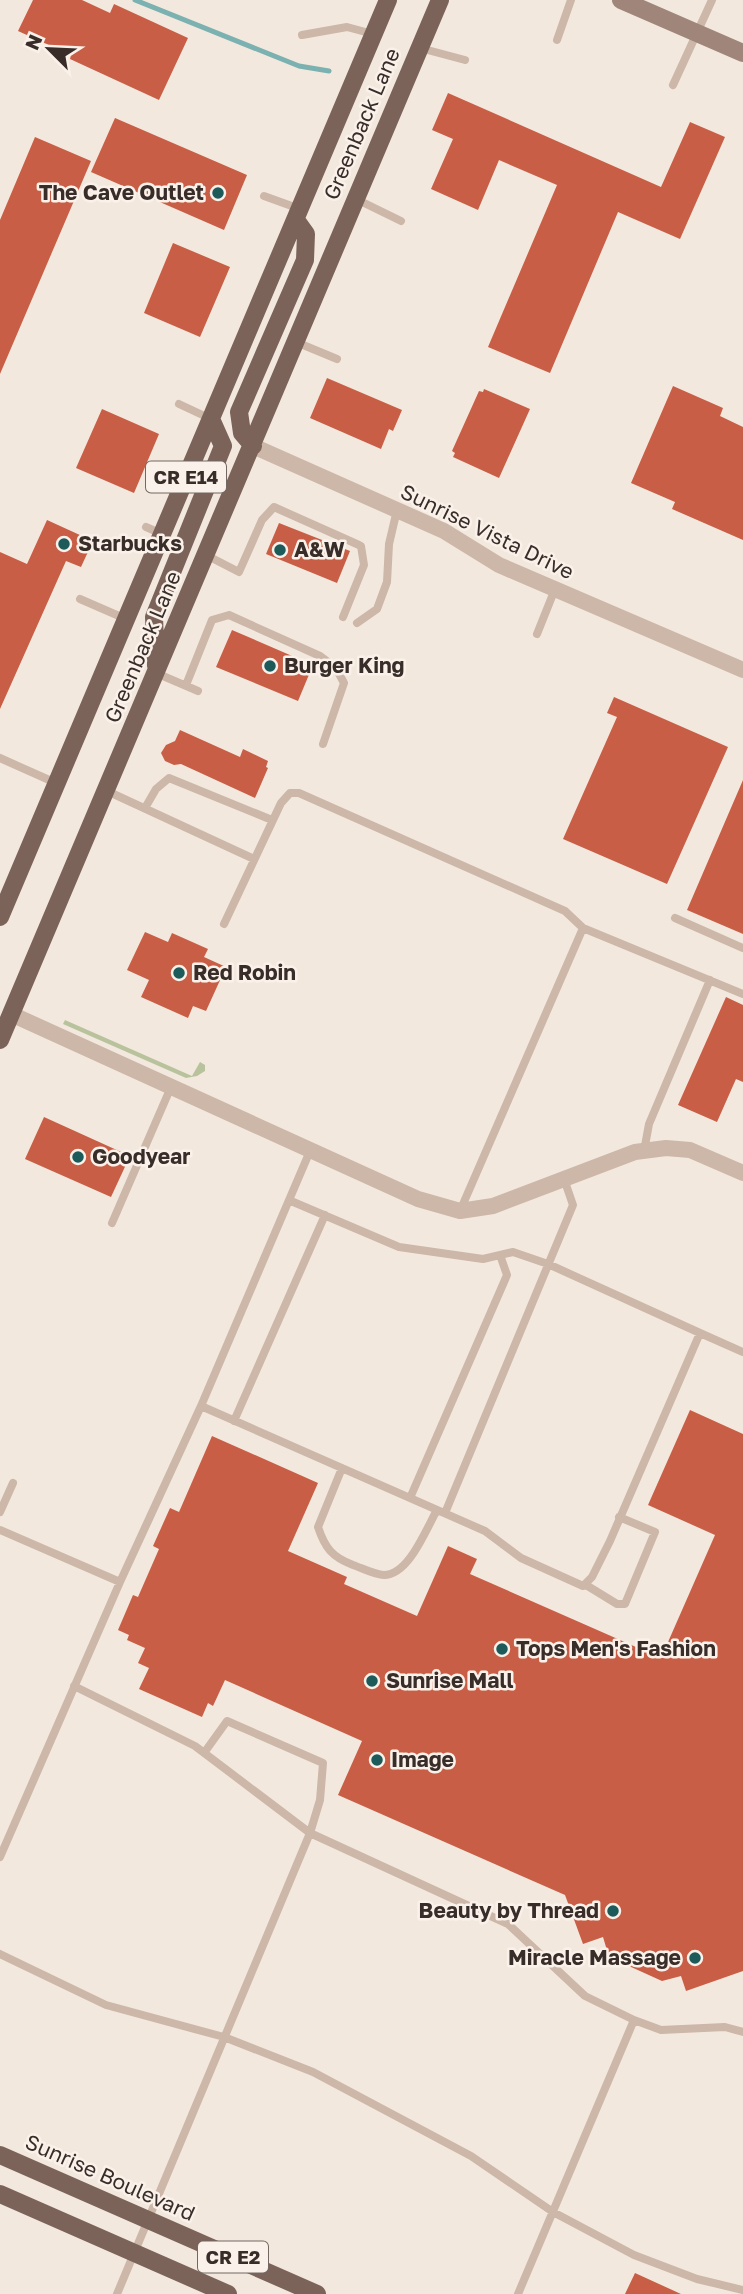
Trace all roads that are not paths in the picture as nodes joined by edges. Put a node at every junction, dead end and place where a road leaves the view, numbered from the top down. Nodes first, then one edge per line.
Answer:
1 (388, 0) edge
2 (440, 0) edge
3 (570, 0) edge
4 (621, 0) edge
5 (712, 0) edge
6 (696, 33) junction
7 (373, 34) junction
8 (302, 35) dead end
9 (557, 40) dead end
10 (418, 48) junction
11 (743, 53) edge
12 (465, 60) dead end
13 (673, 85) dead end
14 (264, 196) dead end
15 (356, 199) junction
16 (298, 214) junction
17 (401, 221) dead end
18 (296, 342) junction
19 (337, 359) dead end
20 (179, 404) dead end
21 (211, 419) junction
22 (253, 446) junction
23 (397, 510) junction
24 (206, 555) junction
25 (555, 589) junction
26 (80, 599) dead end
27 (343, 617) dead end
28 (126, 619) junction
29 (358, 623) dead end
30 (537, 634) dead end
31 (743, 670) edge
32 (156, 673) junction
33 (186, 685) junction
34 (198, 691) dead end
35 (323, 744) dead end
36 (0, 758) edge
37 (56, 783) junction
38 (107, 791) junction
39 (145, 808) junction
40 (272, 820) junction
41 (254, 859) junction
42 (0, 917) edge
43 (675, 918) dead end
44 (224, 923) dead end
45 (583, 928) junction
46 (743, 948) edge
47 (710, 980) junction
48 (743, 994) edge
49 (11, 1014) junction
50 (0, 1040) edge
51 (171, 1087) junction
52 (310, 1151) junction
53 (644, 1151) junction
54 (743, 1173) edge
55 (564, 1179) junction
56 (290, 1200) junction
57 (460, 1211) junction
58 (325, 1215) junction
59 (112, 1223) dead end
60 (500, 1255) junction
61 (548, 1264) junction
62 (700, 1333) junction
63 (743, 1352) edge
64 (201, 1406) junction
65 (234, 1421) junction
66 (342, 1468) junction
67 (13, 1483) dead end
68 (410, 1498) junction
69 (441, 1511) junction
70 (0, 1512) edge
71 (619, 1517) junction
72 (0, 1530) edge
73 (120, 1581) junction
74 (586, 1585) junction
75 (74, 1686) junction
76 (204, 1753) junction
77 (310, 1833) junction
78 (0, 1857) edge
79 (0, 1954) edge
80 (634, 2020) junction
81 (743, 2032) edge
82 (225, 2037) junction
83 (0, 2155) edge
84 (0, 2194) edge
85 (553, 2212) junction
86 (148, 2220) junction
87 (135, 2252) junction
88 (743, 2290) edge
89 (117, 2294) edge
90 (228, 2294) edge
91 (317, 2294) edge
92 (518, 2294) edge

1 - 7 main road, Greenback Lane / CR E14
2 - 10 main road, Greenback Lane / CR E14
3 - 9 lane
4 - 6 main road
5 - 6 lane
6 - 11 main road
6 - 13 lane
7 - 8 lane
7 - 16 main road, Greenback Lane / CR E14
10 - 12 lane
10 - 15 main road, Greenback Lane / CR E14
14 - 16 lane
15 - 17 lane
15 - 18 main road, Greenback Lane / CR E14
16 - 21 main road, Greenback Lane / CR E14
16 - 22 main road
18 - 19 lane
18 - 22 main road, Greenback Lane / CR E14
20 - 21 lane
21 - 28 main road, Greenback Lane / CR E14
21 - 32 main road
22 - 23 street, Sunrise Vista Drive
22 - 24 main road, Greenback Lane / CR E14
23 - 25 street, Sunrise Vista Drive
23 - 29 lane
24 - 27 lane
24 - 32 main road, Greenback Lane / CR E14
25 - 30 lane
25 - 31 street, Sunrise Vista Drive
26 - 28 lane
28 - 37 main road, Greenback Lane / CR E14
32 - 33 lane
32 - 38 main road, Greenback Lane / CR E14
33 - 34 lane
33 - 35 lane
36 - 37 lane
37 - 42 main road, Greenback Lane / CR E14
38 - 39 lane
38 - 49 main road, Greenback Lane / CR E14
39 - 40 lane
39 - 41 lane
40 - 41 lane
40 - 45 lane
41 - 44 lane
43 - 46 lane
45 - 47 lane
45 - 57 lane
47 - 48 lane
47 - 53 lane
49 - 50 main road, Greenback Lane / CR E14
49 - 51 street
51 - 52 street
51 - 59 lane
52 - 56 lane
52 - 57 street
53 - 54 street
53 - 55 street
55 - 57 street
55 - 61 lane
56 - 58 lane
56 - 64 lane
58 - 60 lane
58 - 65 lane
60 - 61 lane
60 - 68 lane
61 - 62 lane
61 - 69 lane
62 - 63 lane
62 - 71 lane
64 - 65 lane
64 - 73 lane
65 - 66 lane
66 - 68 lane
66 - 69 lane
67 - 70 lane
68 - 69 lane
69 - 74 lane
71 - 74 lane
71 - 74 lane
72 - 73 lane
73 - 75 lane
75 - 76 lane
75 - 78 lane
76 - 77 lane
76 - 77 lane
77 - 80 lane
77 - 82 lane
79 - 82 lane
80 - 81 lane
80 - 85 lane
82 - 85 lane
82 - 86 lane
83 - 86 main road, Sunrise Boulevard / CR E2
84 - 87 main road, CR E2
85 - 88 lane
85 - 92 lane
86 - 87 lane
86 - 91 main road, Sunrise Boulevard / CR E2
87 - 89 lane
87 - 90 main road, CR E2

